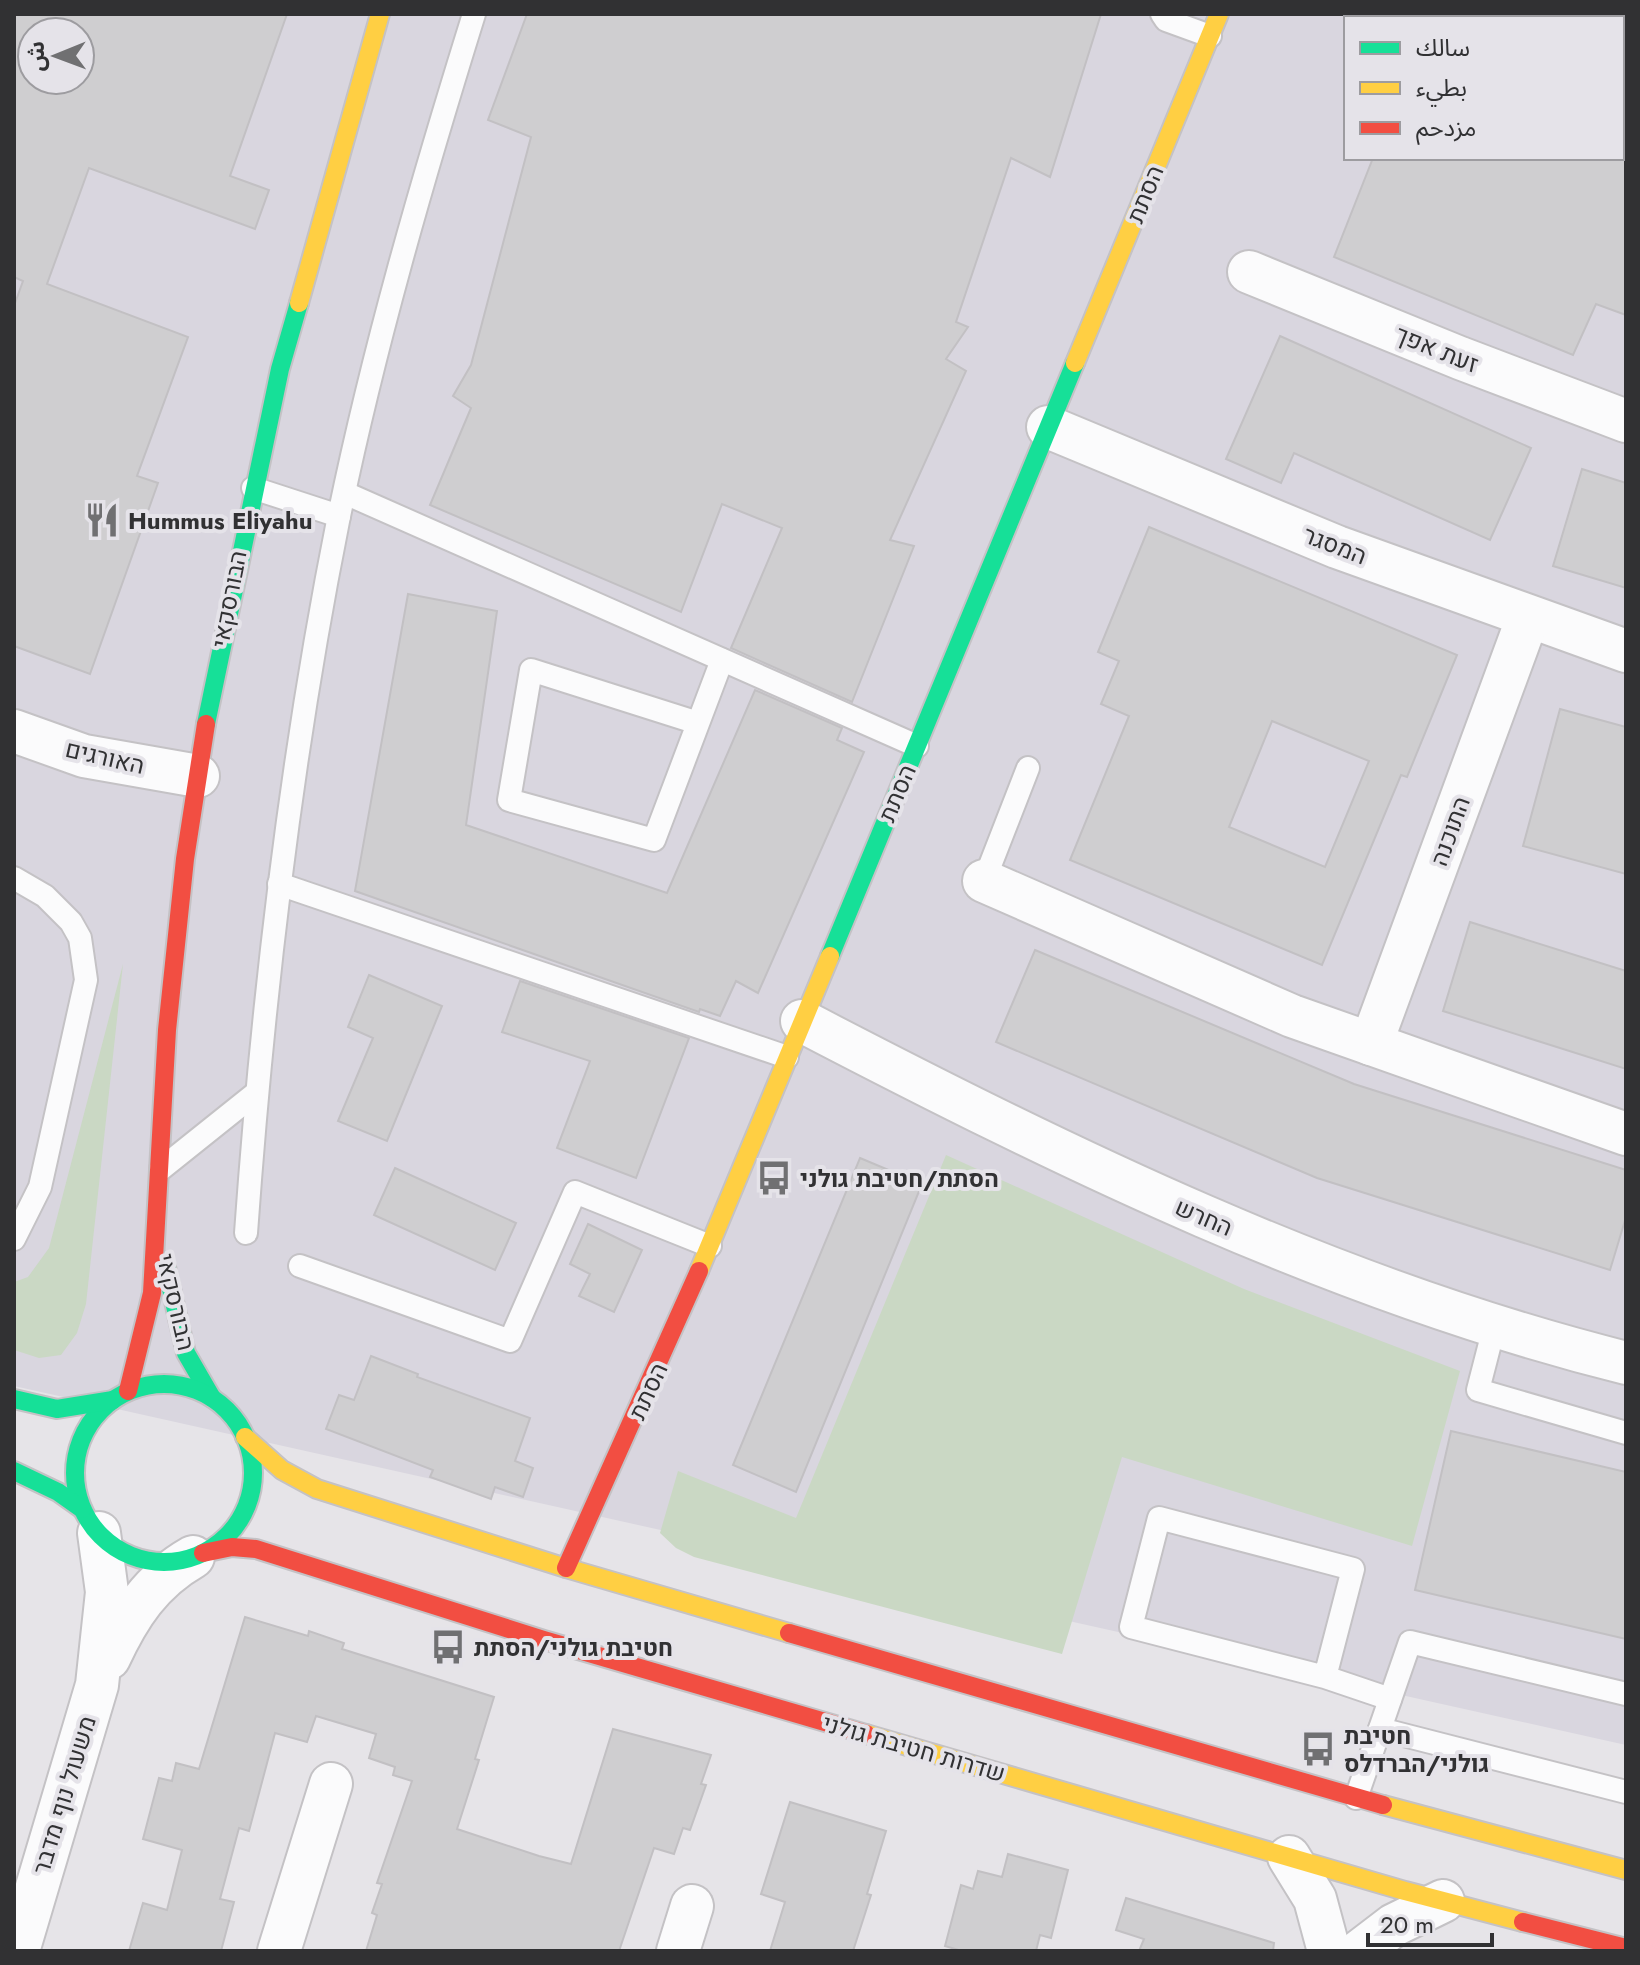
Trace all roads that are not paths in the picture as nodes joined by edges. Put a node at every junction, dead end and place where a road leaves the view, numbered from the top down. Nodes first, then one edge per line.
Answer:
1 (380, 14) edge
2 (474, 14) edge
3 (1162, 14) edge
4 (1219, 14) edge
5 (1210, 36) junction
6 (1249, 272) dead end
7 (1626, 421) edge
8 (1048, 427) junction
9 (253, 488) junction
10 (345, 493) junction
11 (339, 516) junction
12 (1528, 617) junction
13 (1626, 651) edge
14 (722, 660) junction
15 (698, 723) junction
16 (14, 731) edge
17 (917, 746) junction
18 (1028, 768) dead end
19 (198, 776) junction
20 (14, 878) edge
21 (984, 881) joint
22 (279, 884) junction
23 (795, 1039) junction
24 (1371, 1044) junction
25 (256, 1093) junction
26 (1626, 1134) edge
27 (161, 1169) junction
28 (159, 1198) junction
29 (246, 1233) dead end
30 (14, 1239) edge
31 (710, 1246) junction
32 (300, 1266) dead end
33 (1495, 1324) junction
34 (1626, 1363) edge
35 (120, 1395) junction
36 (212, 1398) junction
37 (14, 1399) edge
38 (1626, 1433) edge
39 (245, 1437) junction
40 (14, 1471) edge
41 (90, 1521) junction
42 (198, 1555) junction
43 (566, 1568) junction
44 (1325, 1677) junction
45 (97, 1685) junction
46 (1626, 1694) edge
47 (1390, 1699) junction
48 (1380, 1729) junction
49 (331, 1784) dead end
50 (1626, 1792) edge
51 (1356, 1798) junction
52 (1289, 1857) junction
53 (1626, 1870) edge
54 (1443, 1901) junction
55 (692, 1906) dead end
56 (1626, 1948) edge
57 (18, 1951) edge
58 (279, 1951) edge
59 (678, 1951) edge
60 (1329, 1951) edge
61 (1360, 1951) edge

1 - 9 street, הבורסקאי
2 - 10 lane
3 - 5 lane
4 - 5 street, הסתת
5 - 8 street, הסתת
6 - 7 street, זעת אפך
8 - 12 street, המסגר
8 - 17 street, הסתת
9 - 11 lane
9 - 19 street, הבורסקאי
10 - 11 lane
10 - 14 lane
11 - 22 lane
12 - 13 street, המסגר
12 - 24 street, התוכנה
14 - 15 lane
14 - 17 lane
15 - 15 lane
16 - 19 street, האורגים
17 - 23 street, הסתת
18 - 21 lane
19 - 27 street, הבורסקאי
20 - 30 lane
21 - 24 street
22 - 23 lane
22 - 25 lane
23 - 31 street, הסתת
23 - 33 street, החרש
24 - 26 street
25 - 27 lane
25 - 29 lane
27 - 28 street, הבורסקאי
28 - 35 street, הבורסקאי
28 - 36 street, הבורסקאי
31 - 32 lane
31 - 43 street, הסתת
33 - 34 street, החרש
33 - 38 lane
35 - 36 street
35 - 37 street
35 - 41 street
36 - 39 street
39 - 42 street
39 - 43 street
40 - 41 street
41 - 42 street
41 - 45 street, משעול נוף מדבר
42 - 45 street, משעול נוף מדבר
42 - 52 street, שדרות חטיבת גולני
43 - 51 street
44 - 44 lane
44 - 47 lane
45 - 57 street, משעול נוף מדבר
46 - 47 lane
47 - 48 lane
48 - 50 lane
48 - 51 lane
49 - 58 street
51 - 53 street
52 - 54 street, שדרות חטיבת גולני
52 - 60 street
54 - 56 street, שדרות חטיבת גולני
54 - 61 street
55 - 59 street

